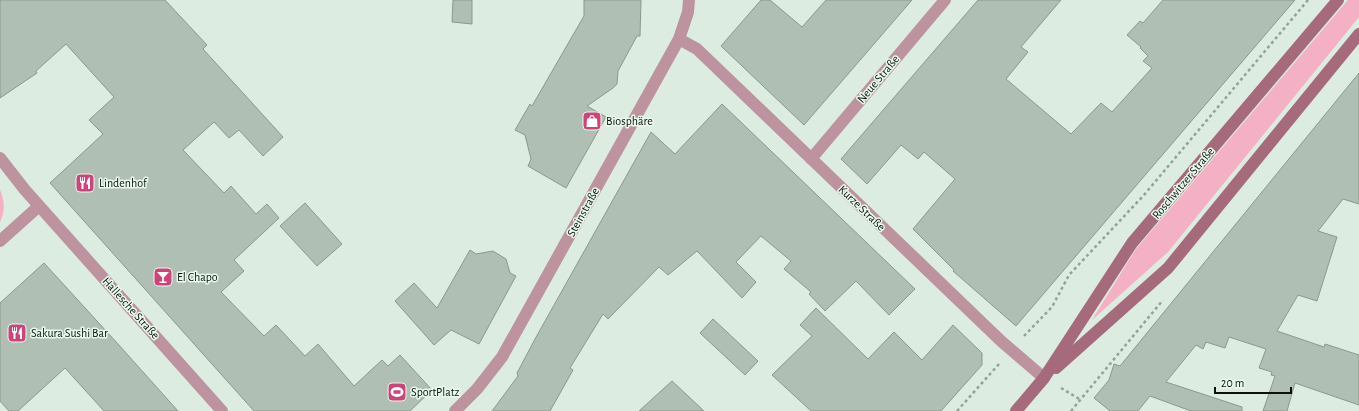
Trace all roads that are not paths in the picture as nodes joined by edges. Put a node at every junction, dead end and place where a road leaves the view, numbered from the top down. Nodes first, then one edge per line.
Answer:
1 (689, 0) edge
2 (945, 0) edge
3 (1338, 0) edge
4 (1359, 34) edge
5 (679, 39) junction
6 (0, 158) edge
7 (811, 159) junction
8 (39, 206) junction
9 (0, 241) edge
10 (1044, 378) junction
11 (222, 411) edge
12 (455, 411) edge
13 (1016, 411) edge

1 - 5 street, Steinstraße
2 - 7 street, Neue Straße
3 - 10 main road, Roschwitzer Straße
4 - 10 main road, Roschwitzer Straße
5 - 7 street, Kurze Straße
5 - 12 street, Steinstraße
6 - 8 street, Hallesche Straße
7 - 10 street, Kurze Straße
8 - 9 street
8 - 11 street, Hallesche Straße
10 - 13 main road, Roschwitzer Straße

